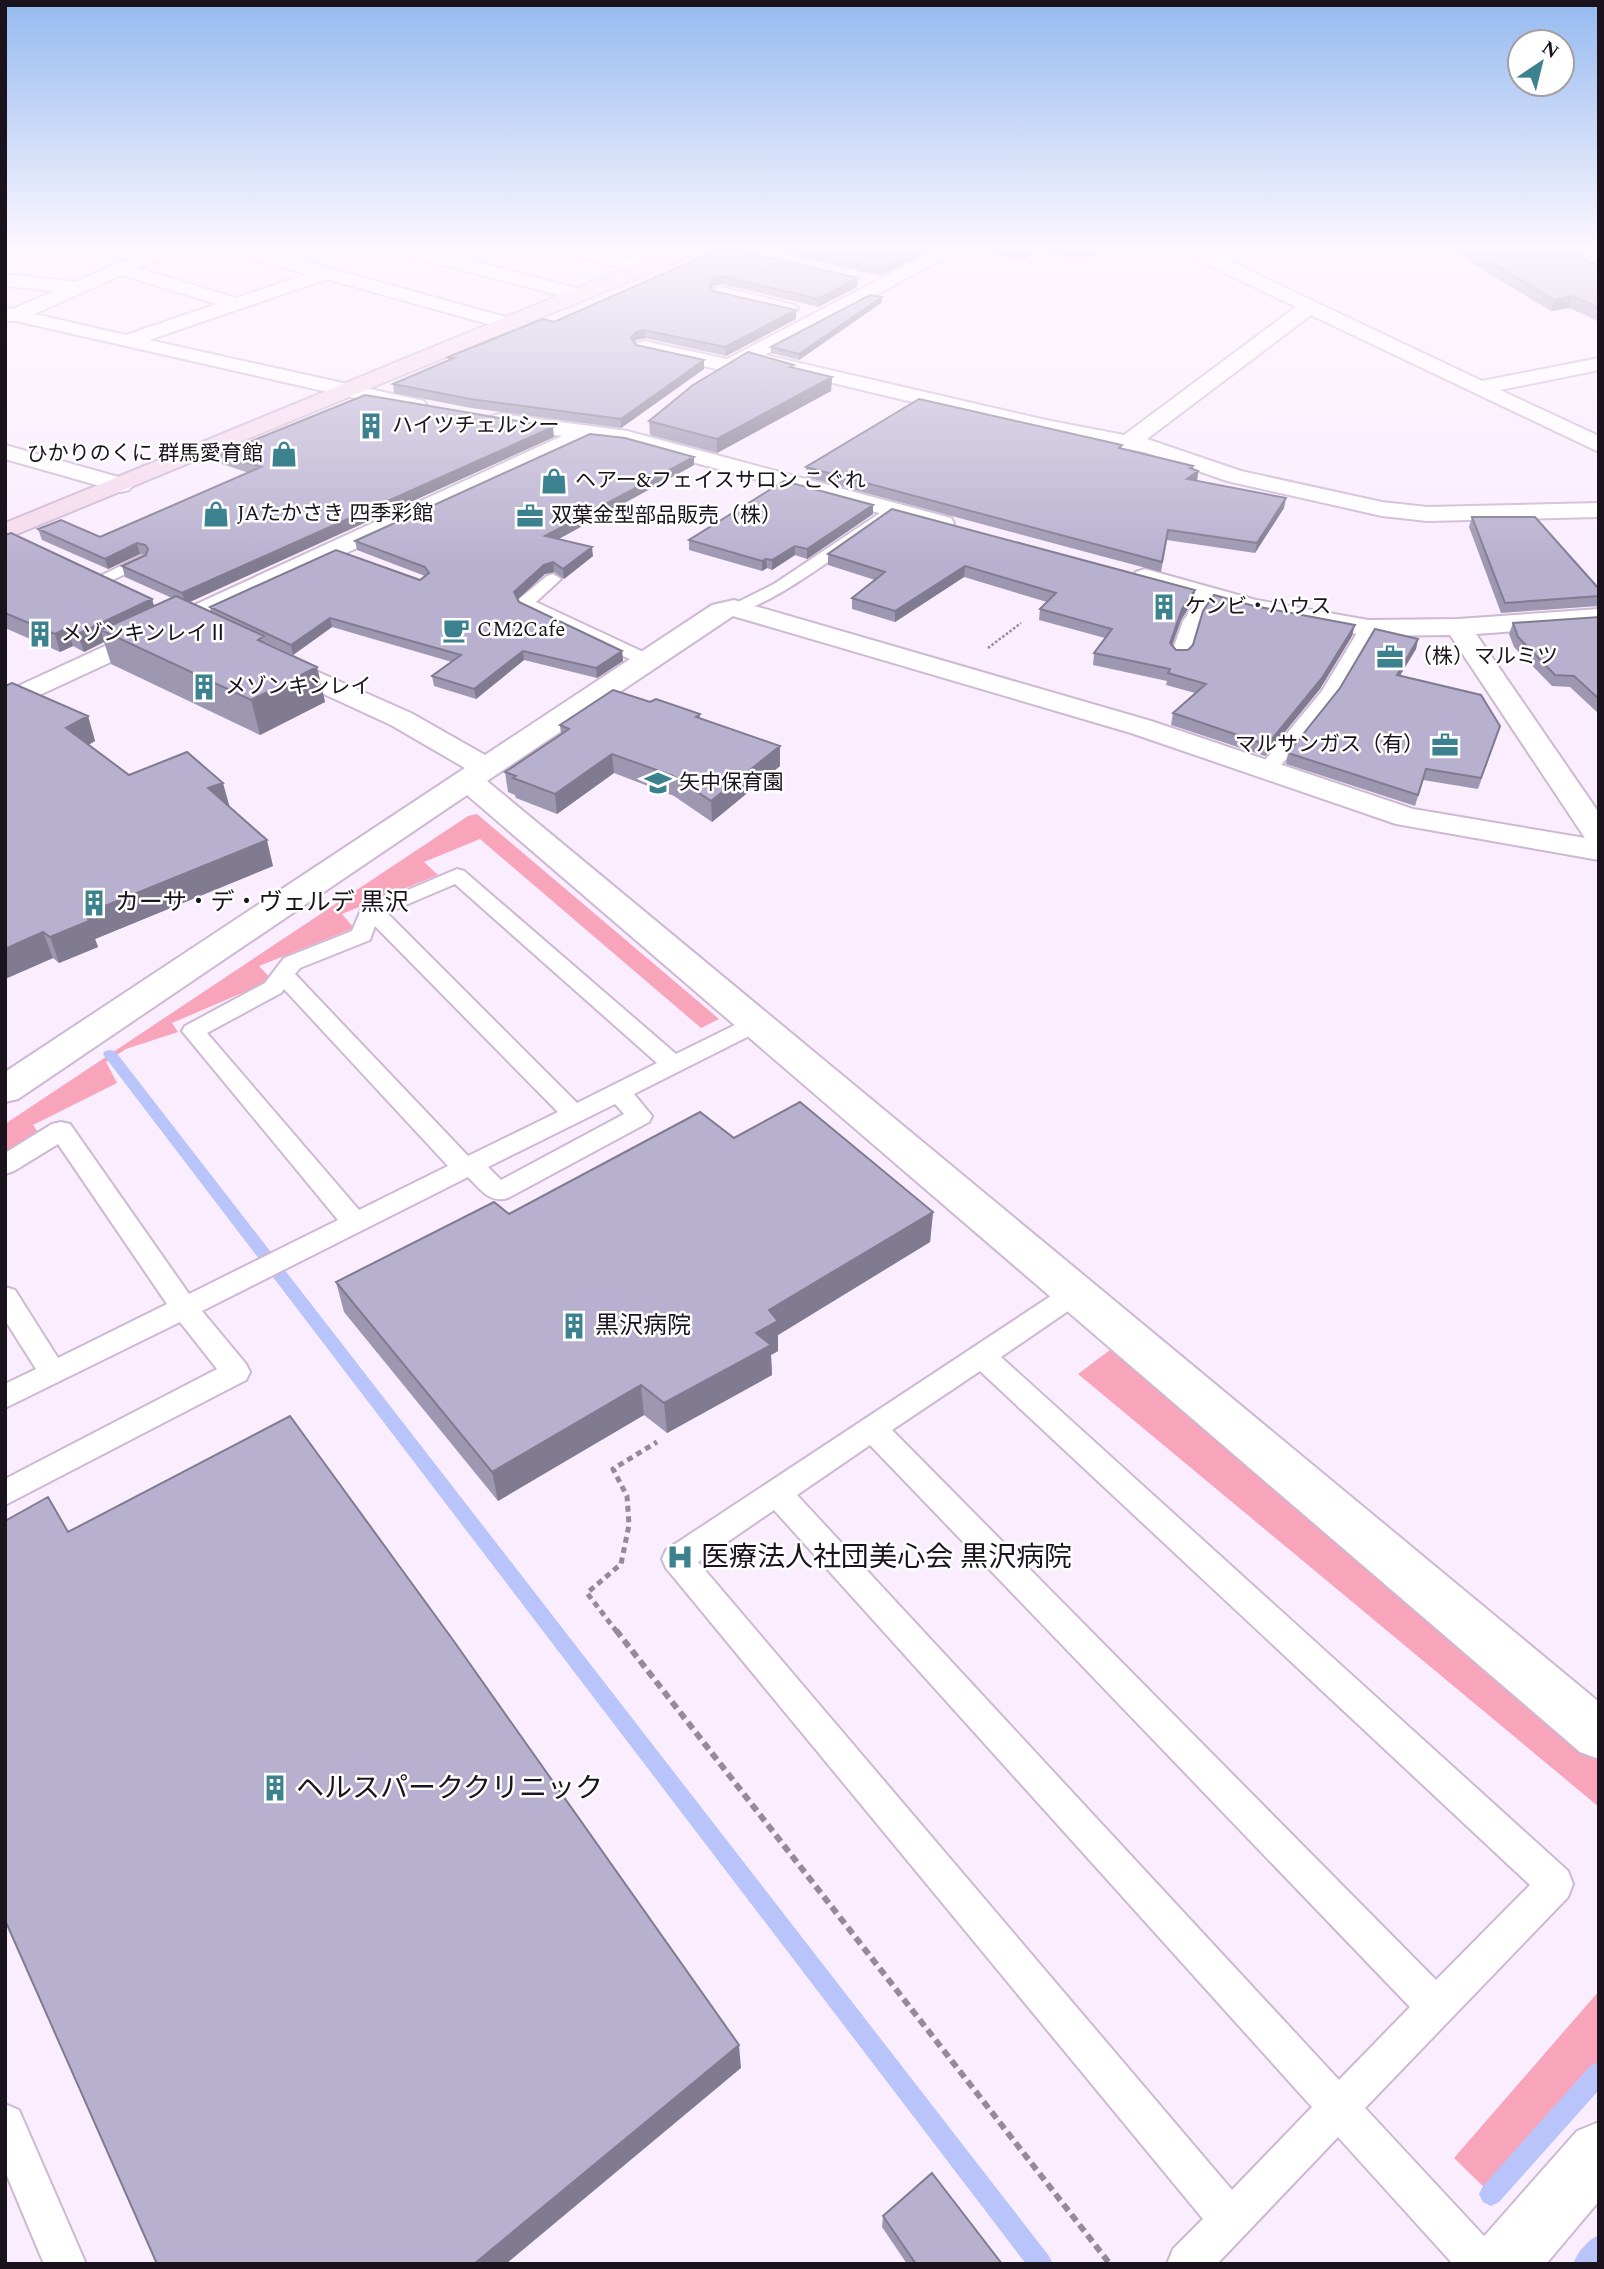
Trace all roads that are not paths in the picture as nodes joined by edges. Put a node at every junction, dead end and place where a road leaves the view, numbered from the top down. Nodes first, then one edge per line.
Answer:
1 (170, 351) edge
2 (442, 351) edge
3 (670, 351) edge
4 (756, 351) edge
5 (1250, 351) edge
6 (1401, 351) edge
7 (737, 361) junction
8 (1599, 364) edge
9 (708, 379) edge
10 (1478, 388) junction
11 (347, 392) junction
12 (434, 410) edge
13 (471, 417) edge
14 (647, 423) edge
15 (587, 433) junction
16 (627, 438) junction
17 (1129, 442) junction
18 (1599, 445) edge
19 (5, 452) edge
20 (121, 485) junction
21 (892, 509) junction
22 (1599, 510) edge
23 (958, 527) edge
24 (5, 533) edge
25 (32, 546) edge
26 (332, 549) junction
27 (357, 559) edge
28 (141, 561) edge
29 (1117, 570) edge
30 (91, 574) joint
31 (553, 579) edge
32 (1209, 595) junction
33 (734, 608) junction
34 (1599, 617) edge
35 (183, 618) junction
36 (1458, 627) junction
37 (1368, 628) junction
38 (208, 629) edge
39 (244, 646) edge
40 (1180, 655) edge
41 (646, 660) junction
42 (5, 703) edge
43 (1267, 770) junction
44 (475, 774) junction
45 (1599, 836) edge
46 (1599, 850) edge
47 (374, 912) junction
48 (283, 974) junction
49 (755, 1024) junction
50 (673, 1064) junction
51 (5, 1090) edge
52 (618, 1092) junction
53 (574, 1114) junction
54 (5, 1164) edge
55 (467, 1167) junction
56 (355, 1223) junction
57 (1075, 1293) junction
58 (5, 1297) edge
59 (184, 1308) junction
60 (981, 1355) junction
61 (53, 1373) junction
62 (5, 1398) edge
63 (872, 1428) junction
64 (775, 1491) junction
65 (5, 1493) edge
66 (1599, 1735) edge
67 (1436, 2007) junction
68 (1340, 2109) junction
69 (5, 2124) edge
70 (1599, 2153) edge
71 (1231, 2220) junction
72 (1488, 2263) edge
73 (65, 2264) edge
74 (1188, 2264) edge

1 - 11 street
2 - 11 street
3 - 7 street
4 - 7 street
5 - 17 street
6 - 10 street
7 - 9 street
7 - 17 street
8 - 10 street
10 - 18 street
11 - 12 street
11 - 20 street
13 - 15 street
14 - 16 street
15 - 16 street
15 - 26 street
16 - 21 street
17 - 22 street
19 - 20 street
20 - 24 street
21 - 23 street
21 - 33 lane
24 - 25 street
26 - 27 lane
26 - 35 street
28 - 30 lane
29 - 32 street
30 - 35 street
31 - 41 lane
32 - 37 street
32 - 40 lane
33 - 41 street
33 - 43 street
34 - 36 street
35 - 38 street
35 - 42 street
36 - 37 street
36 - 45 street
37 - 43 lane
39 - 44 street
41 - 44 street
43 - 46 street
44 - 49 street
44 - 51 street
47 - 48 lane
47 - 50 lane
47 - 53 lane
48 - 55 lane
48 - 56 lane
49 - 50 lane
49 - 57 street
50 - 52 lane
52 - 53 lane
52 - 55 lane
53 - 55 lane
54 - 59 lane
55 - 56 lane
56 - 59 lane
57 - 60 lane
57 - 66 street
58 - 61 lane
59 - 61 lane
59 - 65 lane
60 - 63 lane
60 - 67 lane
61 - 62 lane
63 - 64 lane
63 - 67 lane
64 - 68 lane
64 - 71 lane
67 - 68 lane
68 - 71 lane
68 - 72 lane
69 - 73 lane
70 - 72 street
71 - 74 lane

